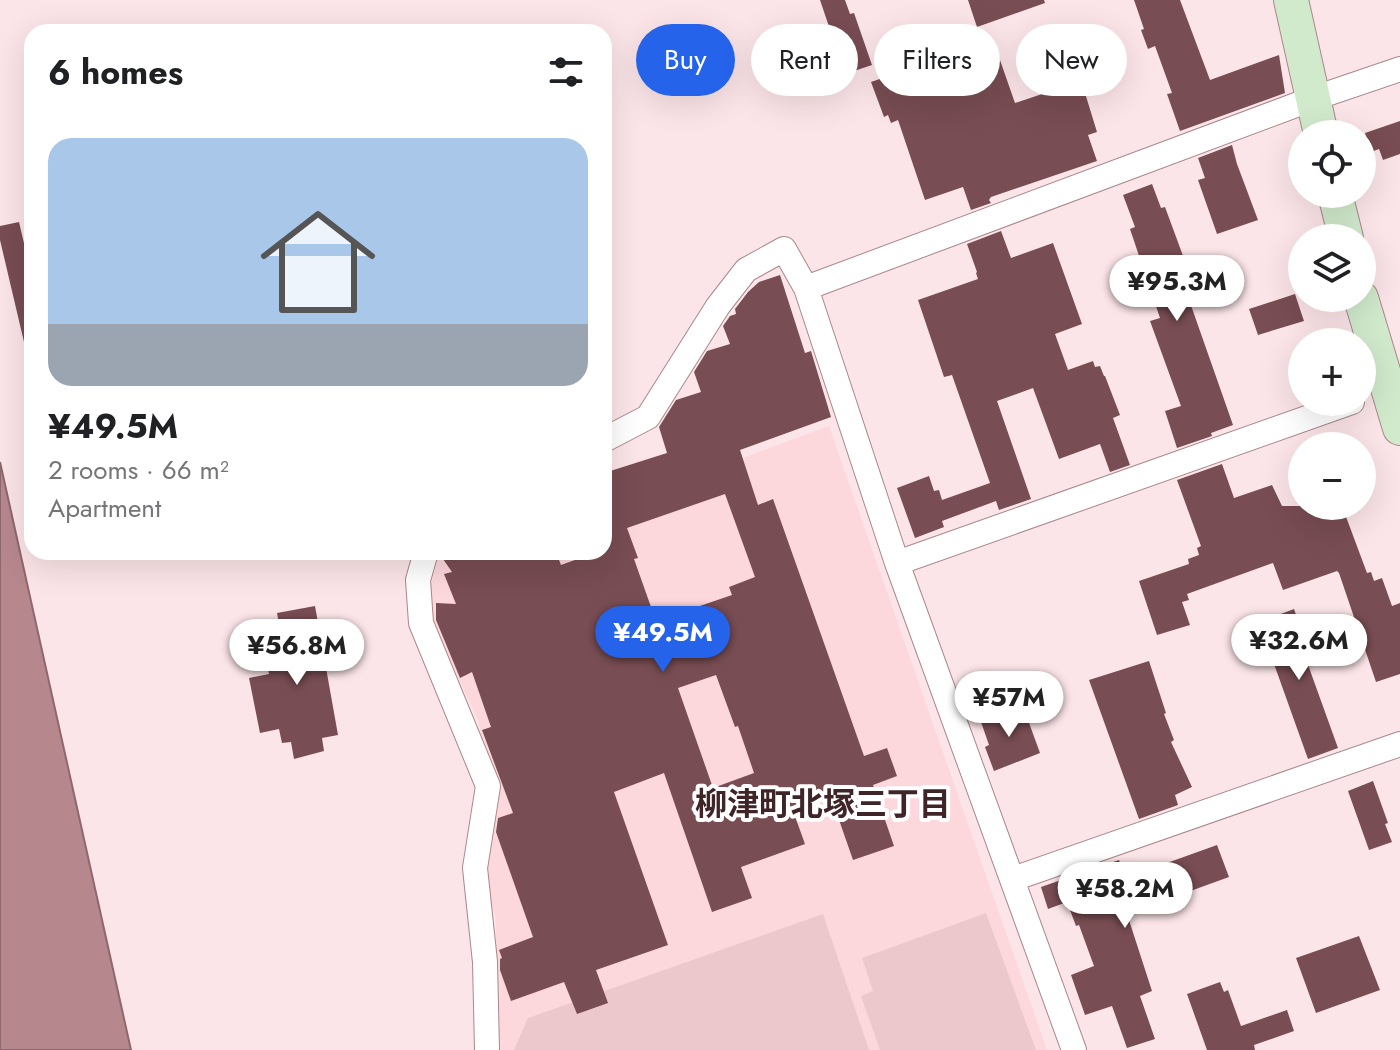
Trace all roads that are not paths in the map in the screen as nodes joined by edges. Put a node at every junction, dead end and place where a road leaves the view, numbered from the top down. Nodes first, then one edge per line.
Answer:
1 (1291, 0) edge
2 (1400, 69) edge
3 (1312, 99) junction
4 (1317, 120) edge
5 (806, 288) junction
6 (1376, 395) edge
7 (1312, 416) edge
8 (1400, 428) edge
9 (612, 436) edge
10 (424, 560) edge
11 (897, 563) junction
12 (1400, 744) edge
13 (1013, 879) junction
14 (487, 1050) edge
15 (1074, 1050) edge

1 - 3 main road
2 - 3 street
3 - 4 main road
3 - 5 street
5 - 9 street
5 - 11 street
6 - 8 main road
7 - 11 street
10 - 14 street
11 - 13 street
12 - 13 street
13 - 15 street

